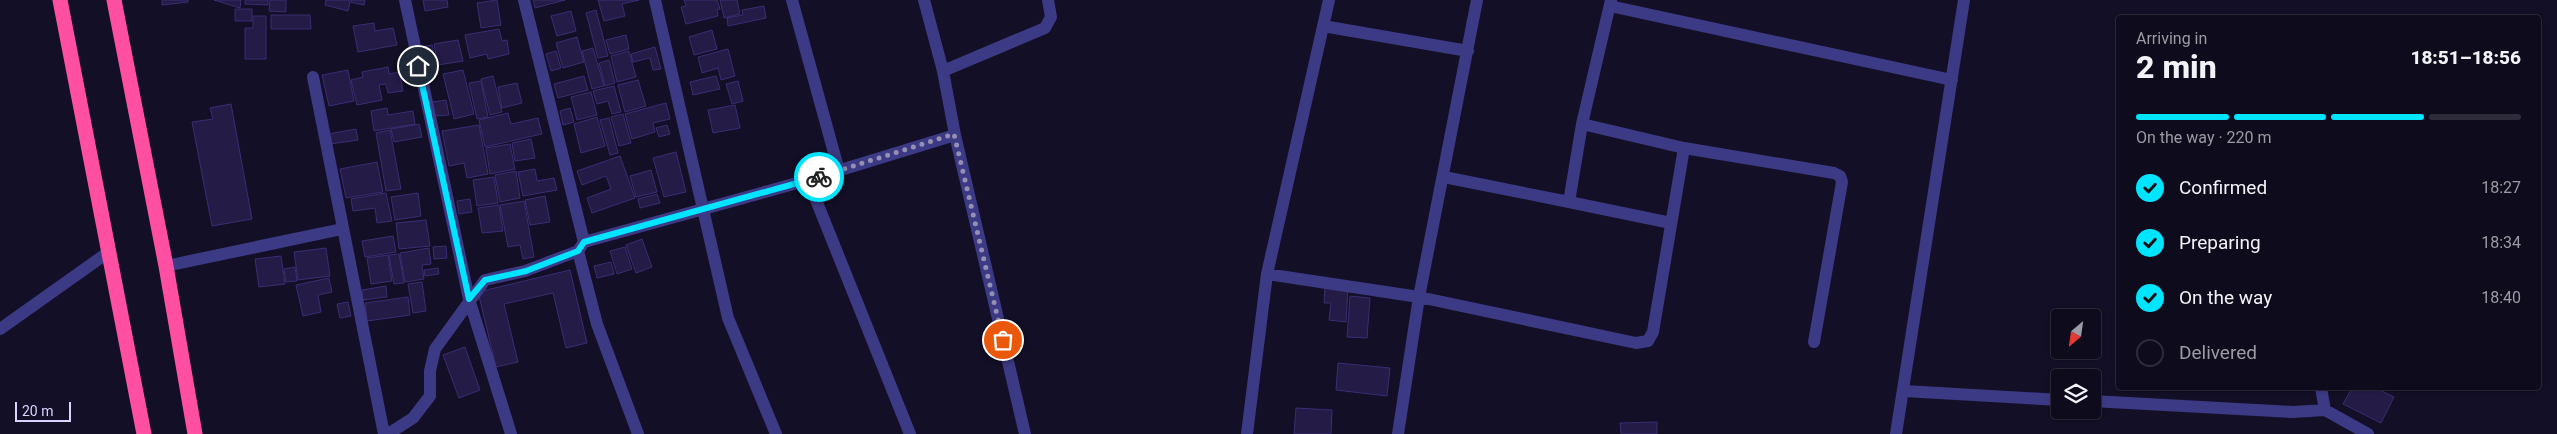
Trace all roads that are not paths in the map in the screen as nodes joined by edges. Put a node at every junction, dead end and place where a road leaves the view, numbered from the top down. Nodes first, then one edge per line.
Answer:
1 (60, 0) edge
2 (114, 0) edge
3 (405, 0) edge
4 (524, 0) edge
5 (656, 0) edge
6 (792, 0) edge
7 (924, 0) edge
8 (1048, 0) edge
9 (1329, 0) edge
10 (1477, 0) edge
11 (1964, 0) edge
12 (1611, 3) edge
13 (1323, 26) junction
14 (1468, 51) junction
15 (943, 71) junction
16 (313, 78) dead end
17 (1952, 80) junction
18 (1582, 124) junction
19 (954, 134) junction
20 (1684, 148) junction
21 (839, 171) junction
22 (1444, 177) junction
23 (808, 180) junction
24 (1569, 202) junction
25 (703, 211) junction
26 (1670, 223) junction
27 (342, 229) junction
28 (581, 246) junction
29 (110, 251) junction
30 (166, 266) junction
31 (1268, 274) junction
32 (1419, 297) junction
33 (469, 299) junction
34 (0, 329) edge
35 (1814, 342) dead end
36 (2321, 390) edge
37 (1904, 391) junction
38 (2051, 399) edge
39 (2101, 401) edge
40 (2325, 410) junction
41 (144, 434) edge
42 (195, 434) edge
43 (386, 434) edge
44 (511, 434) edge
45 (638, 434) edge
46 (776, 434) edge
47 (910, 434) edge
48 (1025, 434) edge
49 (1247, 434) edge
50 (1398, 434) edge
51 (1896, 434) edge
52 (2368, 434) edge

1 - 29 highway
2 - 30 highway
3 - 33 street
4 - 28 street
5 - 25 street
6 - 21 street
7 - 15 street
8 - 15 street
9 - 13 street
10 - 14 street
11 - 17 street
12 - 17 street
12 - 18 street
13 - 14 street
13 - 31 street
14 - 22 street
15 - 19 street
16 - 27 street
17 - 37 street
18 - 20 street
18 - 24 street
19 - 21 street
19 - 48 street
20 - 26 street
20 - 35 street
21 - 23 street
22 - 24 street
22 - 32 street
23 - 25 street
23 - 47 street
24 - 26 street
25 - 28 street
25 - 46 street
26 - 32 street
27 - 30 street
27 - 43 street
28 - 33 street
28 - 45 street
29 - 34 street
29 - 41 highway
30 - 42 highway
31 - 32 street
31 - 49 street
32 - 50 street
33 - 43 street
33 - 44 street
36 - 40 street
37 - 38 street
37 - 51 street
39 - 40 street
40 - 52 street

